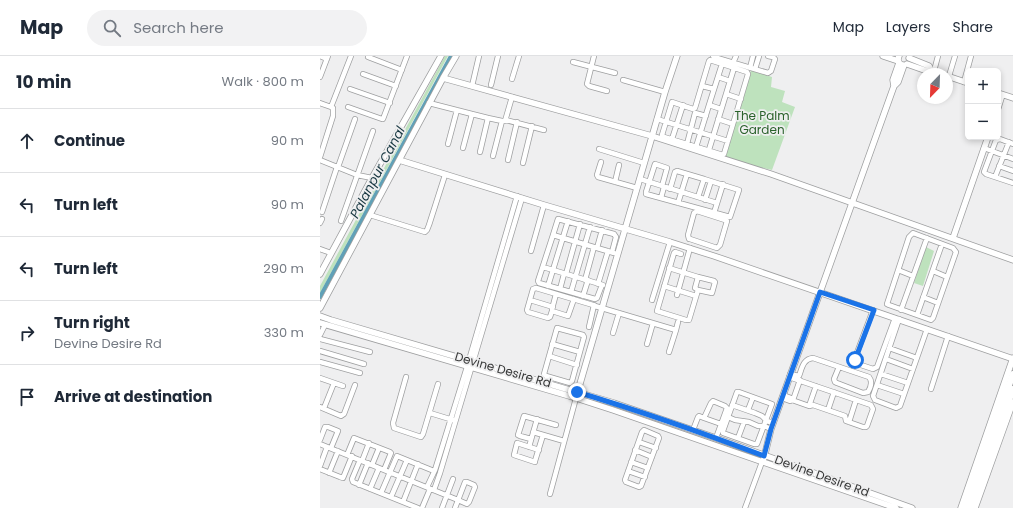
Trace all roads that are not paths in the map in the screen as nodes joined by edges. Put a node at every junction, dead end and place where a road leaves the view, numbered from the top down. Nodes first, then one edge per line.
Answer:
1 (320, 56) edge
2 (351, 56) edge
3 (407, 56) edge
4 (441, 56) edge
5 (456, 56) edge
6 (479, 56) edge
7 (498, 56) edge
8 (519, 56) edge
9 (594, 56) edge
10 (677, 56) edge
11 (713, 56) edge
12 (736, 56) edge
13 (753, 56) edge
14 (759, 56) edge
15 (768, 56) edge
16 (883, 56) edge
17 (938, 56) edge
18 (955, 56) edge
19 (971, 56) edge
20 (328, 57) edge
21 (368, 57) dead end
22 (728, 59) edge
23 (903, 60) edge
24 (573, 62) dead end
25 (722, 64) junction
26 (734, 65) junction
27 (591, 66) junction
28 (930, 68) edge
29 (933, 68) edge
30 (951, 68) edge
31 (969, 68) edge
32 (752, 69) junction
33 (402, 70) junction
34 (615, 73) dead end
35 (363, 74) dead end
36 (320, 77) edge
37 (718, 77) junction
38 (443, 78) junction
39 (953, 78) edge
40 (512, 79) dead end
41 (623, 80) dead end
42 (730, 81) junction
43 (965, 82) edge
44 (491, 85) dead end
45 (396, 86) junction
46 (472, 86) junction
47 (702, 86) junction
48 (350, 89) dead end
49 (714, 90) junction
50 (607, 91) dead end
51 (665, 92) junction
52 (726, 94) junction
53 (1001, 94) edge
54 (512, 97) junction
55 (1013, 98) edge
56 (741, 99) junction
57 (320, 103) edge
58 (390, 103) junction
59 (429, 103) junction
60 (683, 105) junction
61 (709, 105) junction
62 (331, 107) junction
63 (348, 107) dead end
64 (721, 108) junction
65 (457, 110) junction
66 (695, 111) junction
67 (472, 114) junction
68 (706, 116) junction
69 (488, 118) junction
70 (355, 119) dead end
71 (657, 119) junction
72 (718, 119) junction
73 (504, 121) junction
74 (517, 122) junction
75 (666, 122) junction
76 (733, 124) junction
77 (677, 125) junction
78 (532, 126) junction
79 (691, 129) junction
80 (544, 130) dead end
81 (373, 131) dead end
82 (701, 132) junction
83 (652, 136) junction
84 (713, 136) junction
85 (672, 139) junction
86 (987, 140) edge
87 (728, 141) junction
88 (1011, 143) edge
89 (448, 144) dead end
90 (687, 144) junction
91 (696, 147) junction
92 (463, 148) dead end
93 (984, 148) junction
94 (599, 149) dead end
95 (992, 151) junction
96 (480, 152) dead end
97 (708, 152) junction
98 (1003, 155) junction
99 (493, 156) dead end
100 (320, 157) edge
101 (1013, 159) edge
102 (320, 160) edge
103 (399, 160) junction
104 (508, 160) dead end
105 (602, 162) dead end
106 (523, 163) dead end
107 (644, 163) junction
108 (619, 165) dead end
109 (999, 166) junction
110 (337, 167) junction
111 (1013, 171) edge
112 (686, 174) junction
113 (357, 175) junction
114 (445, 175) junction
115 (996, 177) junction
116 (372, 178) junction
117 (640, 179) junction
118 (704, 179) junction
119 (712, 181) junction
120 (615, 182) junction
121 (649, 182) junction
122 (1013, 183) edge
123 (723, 184) junction
124 (663, 187) junction
125 (637, 188) junction
126 (670, 189) junction
127 (681, 192) junction
128 (520, 197) junction
129 (661, 198) junction
130 (702, 198) junction
131 (678, 203) junction
132 (717, 203) junction
133 (852, 203) junction
134 (544, 204) junction
135 (698, 208) junction
136 (322, 212) dead end
137 (714, 213) junction
138 (370, 215) junction
139 (568, 220) junction
140 (341, 221) dead end
141 (580, 224) junction
142 (590, 227) junction
143 (625, 228) junction
144 (602, 230) junction
145 (937, 232) junction
146 (552, 235) junction
147 (562, 238) junction
148 (927, 238) junction
149 (953, 238) junction
150 (934, 241) junction
151 (575, 242) junction
152 (670, 242) junction
153 (585, 244) junction
154 (942, 244) junction
155 (596, 248) junction
156 (690, 248) junction
157 (717, 248) junction
158 (320, 249) edge
159 (531, 251) dead end
160 (331, 253) junction
161 (612, 253) junction
162 (681, 254) dead end
163 (714, 256) junction
164 (1013, 260) edge
165 (543, 267) junction
166 (669, 268) junction
167 (553, 270) junction
168 (898, 270) junction
169 (933, 271) junction
170 (683, 273) junction
171 (320, 274) edge
172 (565, 274) junction
173 (913, 276) junction
174 (576, 277) junction
175 (698, 277) junction
176 (947, 277) junction
177 (586, 280) junction
178 (600, 284) junction
179 (548, 286) junction
180 (664, 286) junction
181 (608, 287) junction
182 (560, 289) junction
183 (698, 290) junction
184 (571, 292) junction
185 (820, 292) junction
186 (677, 293) junction
187 (556, 294) junction
188 (583, 296) junction
189 (696, 296) junction
190 (923, 297) junction
191 (574, 299) junction
192 (530, 300) junction
193 (652, 300) dead end
194 (938, 303) junction
195 (595, 306) junction
196 (320, 308) edge
197 (602, 308) junction
198 (552, 309) junction
199 (874, 310) junction
200 (901, 310) junction
201 (908, 312) junction
202 (619, 313) junction
203 (917, 315) junction
204 (320, 316) edge
205 (901, 320) junction
206 (678, 322) dead end
207 (653, 323) junction
208 (322, 324) edge
209 (589, 327) dead end
210 (927, 329) junction
211 (676, 330) junction
212 (613, 333) dead end
213 (320, 335) edge
214 (948, 336) junction
215 (320, 342) edge
216 (552, 344) junction
217 (647, 344) dead end
218 (889, 348) junction
219 (320, 351) edge
220 (370, 352) dead end
221 (580, 352) junction
222 (669, 352) dead end
223 (549, 356) junction
224 (916, 358) junction
225 (1013, 358) edge
226 (578, 359) junction
227 (886, 359) junction
228 (471, 361) junction
229 (586, 361) junction
230 (320, 362) edge
231 (364, 364) dead end
232 (577, 365) junction
233 (839, 366) junction
234 (469, 367) junction
235 (913, 369) junction
236 (360, 373) dead end
237 (881, 374) junction
238 (1013, 374) edge
239 (790, 375) junction
240 (406, 377) dead end
241 (320, 378) edge
242 (800, 380) junction
243 (334, 383) junction
244 (908, 383) junction
245 (438, 384) dead end
246 (877, 385) junction
247 (343, 386) dead end
248 (355, 386) dead end
249 (816, 386) junction
250 (931, 389) dead end
251 (1013, 389) edge
252 (577, 392) junction
253 (834, 392) junction
254 (904, 394) junction
255 (783, 396) junction
256 (753, 397) junction
257 (576, 398) junction
258 (793, 400) junction
259 (856, 400) junction
260 (1013, 402) edge
261 (732, 405) junction
262 (809, 406) junction
263 (322, 408) edge
264 (748, 410) junction
265 (828, 410) junction
266 (430, 413) junction
267 (728, 417) junction
268 (704, 418) junction
269 (537, 419) junction
270 (453, 420) junction
271 (767, 420) junction
272 (744, 422) junction
273 (849, 422) junction
274 (655, 424) junction
275 (721, 424) junction
276 (556, 425) dead end
277 (764, 426) junction
278 (772, 426) junction
279 (693, 430) junction
280 (533, 432) junction
281 (651, 433) junction
282 (543, 435) junction
283 (716, 438) junction
284 (738, 438) junction
285 (531, 439) junction
286 (320, 440) edge
287 (564, 441) junction
288 (639, 442) junction
289 (369, 443) junction
290 (320, 444) edge
291 (329, 447) junction
292 (529, 447) junction
293 (379, 448) junction
294 (656, 448) junction
295 (539, 450) junction
296 (636, 450) junction
297 (338, 451) junction
298 (349, 456) junction
299 (652, 457) junction
300 (764, 459) junction
301 (361, 460) junction
302 (407, 460) junction
303 (631, 462) junction
304 (437, 463) junction
305 (370, 464) junction
306 (418, 464) junction
307 (443, 465) junction
308 (320, 466) edge
309 (379, 468) junction
310 (648, 468) junction
311 (320, 469) edge
312 (628, 470) junction
313 (387, 471) junction
314 (434, 471) junction
315 (329, 473) junction
316 (400, 476) junction
317 (645, 477) junction
318 (453, 479) dead end
319 (411, 481) junction
320 (359, 484) junction
321 (370, 489) junction
322 (430, 489) junction
323 (381, 493) junction
324 (550, 494) dead end
325 (447, 496) junction
326 (391, 497) junction
327 (458, 500) junction
328 (402, 502) junction
329 (418, 508) edge
330 (422, 508) edge
331 (442, 508) edge
332 (455, 508) edge
333 (745, 508) edge
334 (896, 508) edge
335 (912, 508) edge
336 (961, 508) edge
337 (965, 508) edge
338 (971, 508) edge
339 (975, 508) edge

1 - 20 street
2 - 62 street
3 - 33 street
4 - 116 street
5 - 38 street
6 - 46 street
7 - 44 street
8 - 40 street
9 - 27 street
10 - 51 street
11 - 22 street
12 - 26 street
13 - 32 street
14 - 32 street
15 - 32 street
16 - 23 street
17 - 29 street
18 - 30 street
19 - 31 street
20 - 36 street
21 - 33 street
22 - 26 street
23 - 28 street
23 - 133 street
24 - 27 street
25 - 26 street
25 - 37 street
25 - 47 street
26 - 32 street
26 - 42 street
26 - 56 street
27 - 34 street
27 - 50 street
33 - 45 street
35 - 45 street
37 - 42 street
37 - 49 street
38 - 46 street
38 - 59 street
39 - 43 street
41 - 51 street
42 - 52 street
45 - 58 street
46 - 54 street
47 - 49 street
47 - 66 street
48 - 58 street
49 - 61 street
51 - 71 street
52 - 56 street
52 - 64 street
53 - 55 street
54 - 73 street
54 - 83 street
56 - 76 street
57 - 62 street
58 - 63 street
59 - 65 street
59 - 103 street
60 - 66 street
60 - 75 street
60 - 77 street
61 - 64 street
61 - 68 street
62 - 100 street
64 - 72 street
65 - 67 street
65 - 89 street
66 - 68 street
66 - 79 street
67 - 69 street
67 - 92 street
68 - 82 street
69 - 73 street
69 - 96 street
70 - 110 street
71 - 75 street
71 - 83 street
72 - 76 street
72 - 84 street
73 - 74 street
73 - 99 street
74 - 78 street
74 - 104 street
75 - 77 street
75 - 85 street
76 - 87 street
77 - 79 street
77 - 85 street
78 - 80 street
78 - 106 street
79 - 82 street
79 - 90 street
81 - 113 street
82 - 84 street
82 - 91 street
83 - 97 street
83 - 107 street
84 - 87 street
84 - 97 street
85 - 90 street
86 - 93 street
87 - 97 street
88 - 95 street
88 - 98 street
90 - 91 street
91 - 97 street
93 - 95 street
93 - 149 street
94 - 107 street
95 - 98 street
95 - 115 street
97 - 133 street
98 - 101 street
98 - 109 street
102 - 110 street
103 - 114 street
103 - 138 street
105 - 120 street
107 - 117 street
108 - 120 street
109 - 111 street
109 - 115 street
110 - 113 street
110 - 136 street
112 - 118 street
112 - 126 street
112 - 127 street
113 - 116 street
113 - 140 street
114 - 128 street
114 - 138 street
115 - 122 street
116 - 160 street
117 - 121 street
117 - 125 street
118 - 119 street
118 - 130 street
119 - 123 street
119 - 130 street
120 - 125 street
121 - 124 street
121 - 124 street
121 - 129 street
123 - 132 street
123 - 137 street
124 - 126 street
124 - 129 street
125 - 143 street
126 - 127 street
127 - 130 street
127 - 131 street
128 - 134 street
128 - 228 street
129 - 131 street
130 - 132 street
130 - 135 street
131 - 135 street
132 - 137 street
133 - 145 street
133 - 185 street
134 - 143 street
134 - 159 street
135 - 137 street
138 - 196 street
139 - 141 street
139 - 146 street
139 - 147 street
141 - 142 street
141 - 151 street
142 - 144 street
142 - 153 street
143 - 152 street
143 - 161 street
144 - 155 street
144 - 161 street
145 - 149 street
145 - 150 street
146 - 147 street
146 - 165 street
147 - 151 street
147 - 167 street
148 - 150 street
148 - 168 street
148 - 173 street
149 - 164 street
150 - 154 street
151 - 153 street
151 - 172 street
152 - 156 street
152 - 193 street
153 - 155 street
153 - 174 street
154 - 169 street
154 - 176 street
155 - 161 street
155 - 177 street
156 - 163 street
156 - 170 street
157 - 157 street
157 - 163 street
158 - 160 street
160 - 171 street
161 - 178 street
161 - 181 street
162 - 166 street
163 - 185 street
165 - 167 street
165 - 179 street
166 - 170 street
166 - 180 street
167 - 172 street
167 - 179 street
168 - 173 street
168 - 200 street
169 - 176 street
169 - 190 street
170 - 175 street
170 - 186 street
172 - 174 street
172 - 182 street
173 - 200 street
174 - 177 street
174 - 184 street
175 - 183 street
175 - 183 street
176 - 194 street
177 - 178 street
177 - 188 street
178 - 181 street
178 - 188 street
179 - 182 street
180 - 186 street
180 - 189 street
181 - 197 street
182 - 184 street
183 - 189 street
184 - 188 street
185 - 199 street
185 - 239 street
186 - 189 street
187 - 191 street
187 - 192 street
187 - 198 street
190 - 194 street
190 - 203 street
191 - 195 street
191 - 198 street
192 - 198 street
192 - 198 street
194 - 203 street
195 - 197 street
195 - 209 street
197 - 202 street
197 - 229 street
199 - 205 street
199 - 205 street
200 - 201 street
201 - 203 street
201 - 205 street
202 - 207 street
202 - 212 street
204 - 228 street, Devine Desire Rd
205 - 210 street
205 - 218 street
206 - 211 street
207 - 211 street
207 - 217 street
208 - 213 street
208 - 234 street, Devine Desire Rd
210 - 214 street
210 - 224 street
211 - 222 street
214 - 225 street
214 - 250 street
215 - 220 street
216 - 221 street
216 - 221 street
216 - 223 street
218 - 224 street
218 - 227 street
219 - 231 street
221 - 226 street
223 - 232 street
223 - 232 street
224 - 235 street
225 - 336 street
226 - 229 street
226 - 232 street
227 - 235 street
227 - 237 street
228 - 234 street
228 - 252 street, Devine Desire Rd
229 - 252 street
230 - 236 street
233 - 233 street
233 - 239 street
234 - 257 street, Devine Desire Rd
234 - 270 street
235 - 244 street
237 - 244 street
237 - 246 street
238 - 337 main road
239 - 242 street
239 - 255 street
240 - 266 street
241 - 243 street
242 - 249 street
242 - 258 street
243 - 247 street
243 - 263 street
244 - 254 street
245 - 266 street
246 - 254 street
246 - 254 street
248 - 263 street
249 - 253 street
249 - 262 street
251 - 338 main road
252 - 257 street
252 - 279 street, Devine Desire Rd
253 - 259 street
253 - 265 street
255 - 258 street
255 - 278 street
256 - 261 street
256 - 264 street
256 - 271 street
257 - 274 street, Devine Desire Rd
257 - 287 street
258 - 262 street
259 - 273 street
259 - 273 street
260 - 339 street
261 - 264 street
261 - 267 street
262 - 265 street
264 - 271 street
265 - 273 street
266 - 270 street
267 - 272 street
267 - 284 street
268 - 275 street
268 - 275 street
268 - 279 street
269 - 276 street
269 - 280 street
269 - 285 street
270 - 304 street
270 - 307 street
271 - 277 street
271 - 278 street
272 - 277 street
272 - 284 street
274 - 281 street
274 - 300 street, Devine Desire Rd
275 - 283 street
277 - 278 street
277 - 284 street
278 - 300 street
279 - 283 street, Devine Desire Rd
280 - 282 street
280 - 285 street
281 - 288 street
281 - 294 street
282 - 287 street
282 - 295 street
283 - 300 street, Devine Desire Rd
285 - 292 street
286 - 291 street
287 - 324 street
288 - 294 street
288 - 296 street
289 - 293 street
289 - 298 street
289 - 301 street
290 - 291 street
291 - 297 street
291 - 308 street
292 - 295 street
292 - 295 street
293 - 305 street
293 - 313 street
294 - 299 street
296 - 299 street
296 - 303 street
297 - 298 street
297 - 315 street
298 - 301 street
298 - 315 street
299 - 310 street
300 - 333 street
300 - 334 street, Devine Desire Rd
300 - 335 street, Devine Desire Rd
301 - 305 street
301 - 320 street
302 - 306 street
302 - 313 street
302 - 316 street
303 - 310 street
303 - 312 street
304 - 307 street
304 - 314 street
305 - 309 street
305 - 320 street
306 - 314 street
306 - 319 street
307 - 322 street
309 - 313 street
309 - 321 street
310 - 317 street
311 - 315 street
312 - 317 street
312 - 317 street
313 - 316 street
313 - 323 street
314 - 322 street
316 - 319 street
316 - 326 street
318 - 325 street
319 - 322 street
319 - 328 street
320 - 321 street
321 - 323 street
322 - 325 street
322 - 330 street
323 - 326 street
325 - 327 street
325 - 331 street
326 - 328 street
327 - 327 street
327 - 332 street
328 - 329 street

